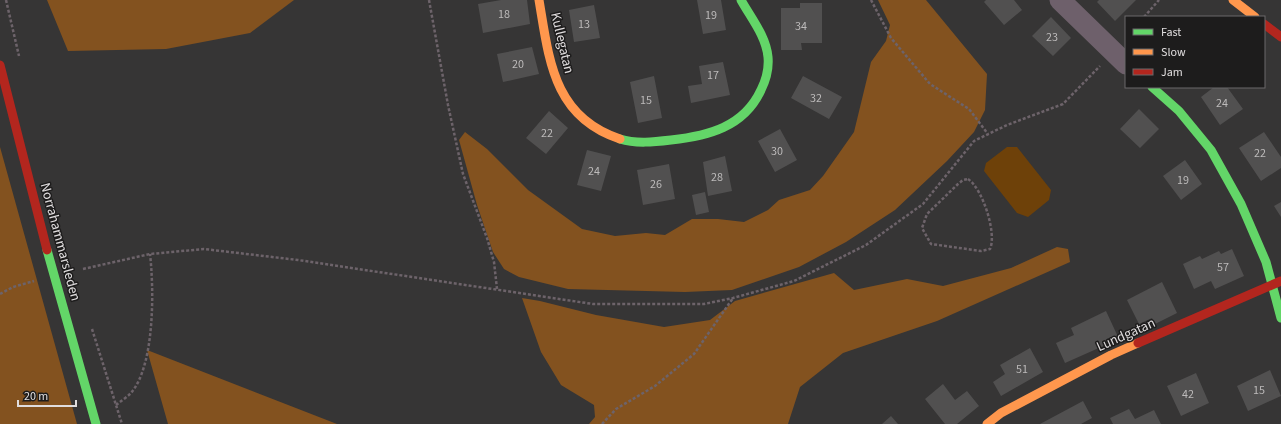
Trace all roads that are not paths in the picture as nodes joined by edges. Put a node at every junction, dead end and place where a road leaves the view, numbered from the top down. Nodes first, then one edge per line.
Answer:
1 (539, 0) edge
2 (741, 0) edge
3 (1060, 0) edge
4 (1233, 0) edge
5 (1254, 16) edge
6 (1265, 25) edge
7 (1281, 37) edge
8 (1119, 58) edge
9 (0, 65) edge
10 (1153, 88) edge
11 (1281, 281) edge
12 (1272, 286) junction
13 (1281, 318) edge
14 (998, 420) edge
15 (96, 424) edge

1 - 2 street, Kullegatan
3 - 8 street
4 - 5 street
6 - 7 street
9 - 15 street, Norrahammarsleden
10 - 12 street
11 - 12 street, Lundgatan
12 - 13 street
12 - 14 street, Lundgatan

